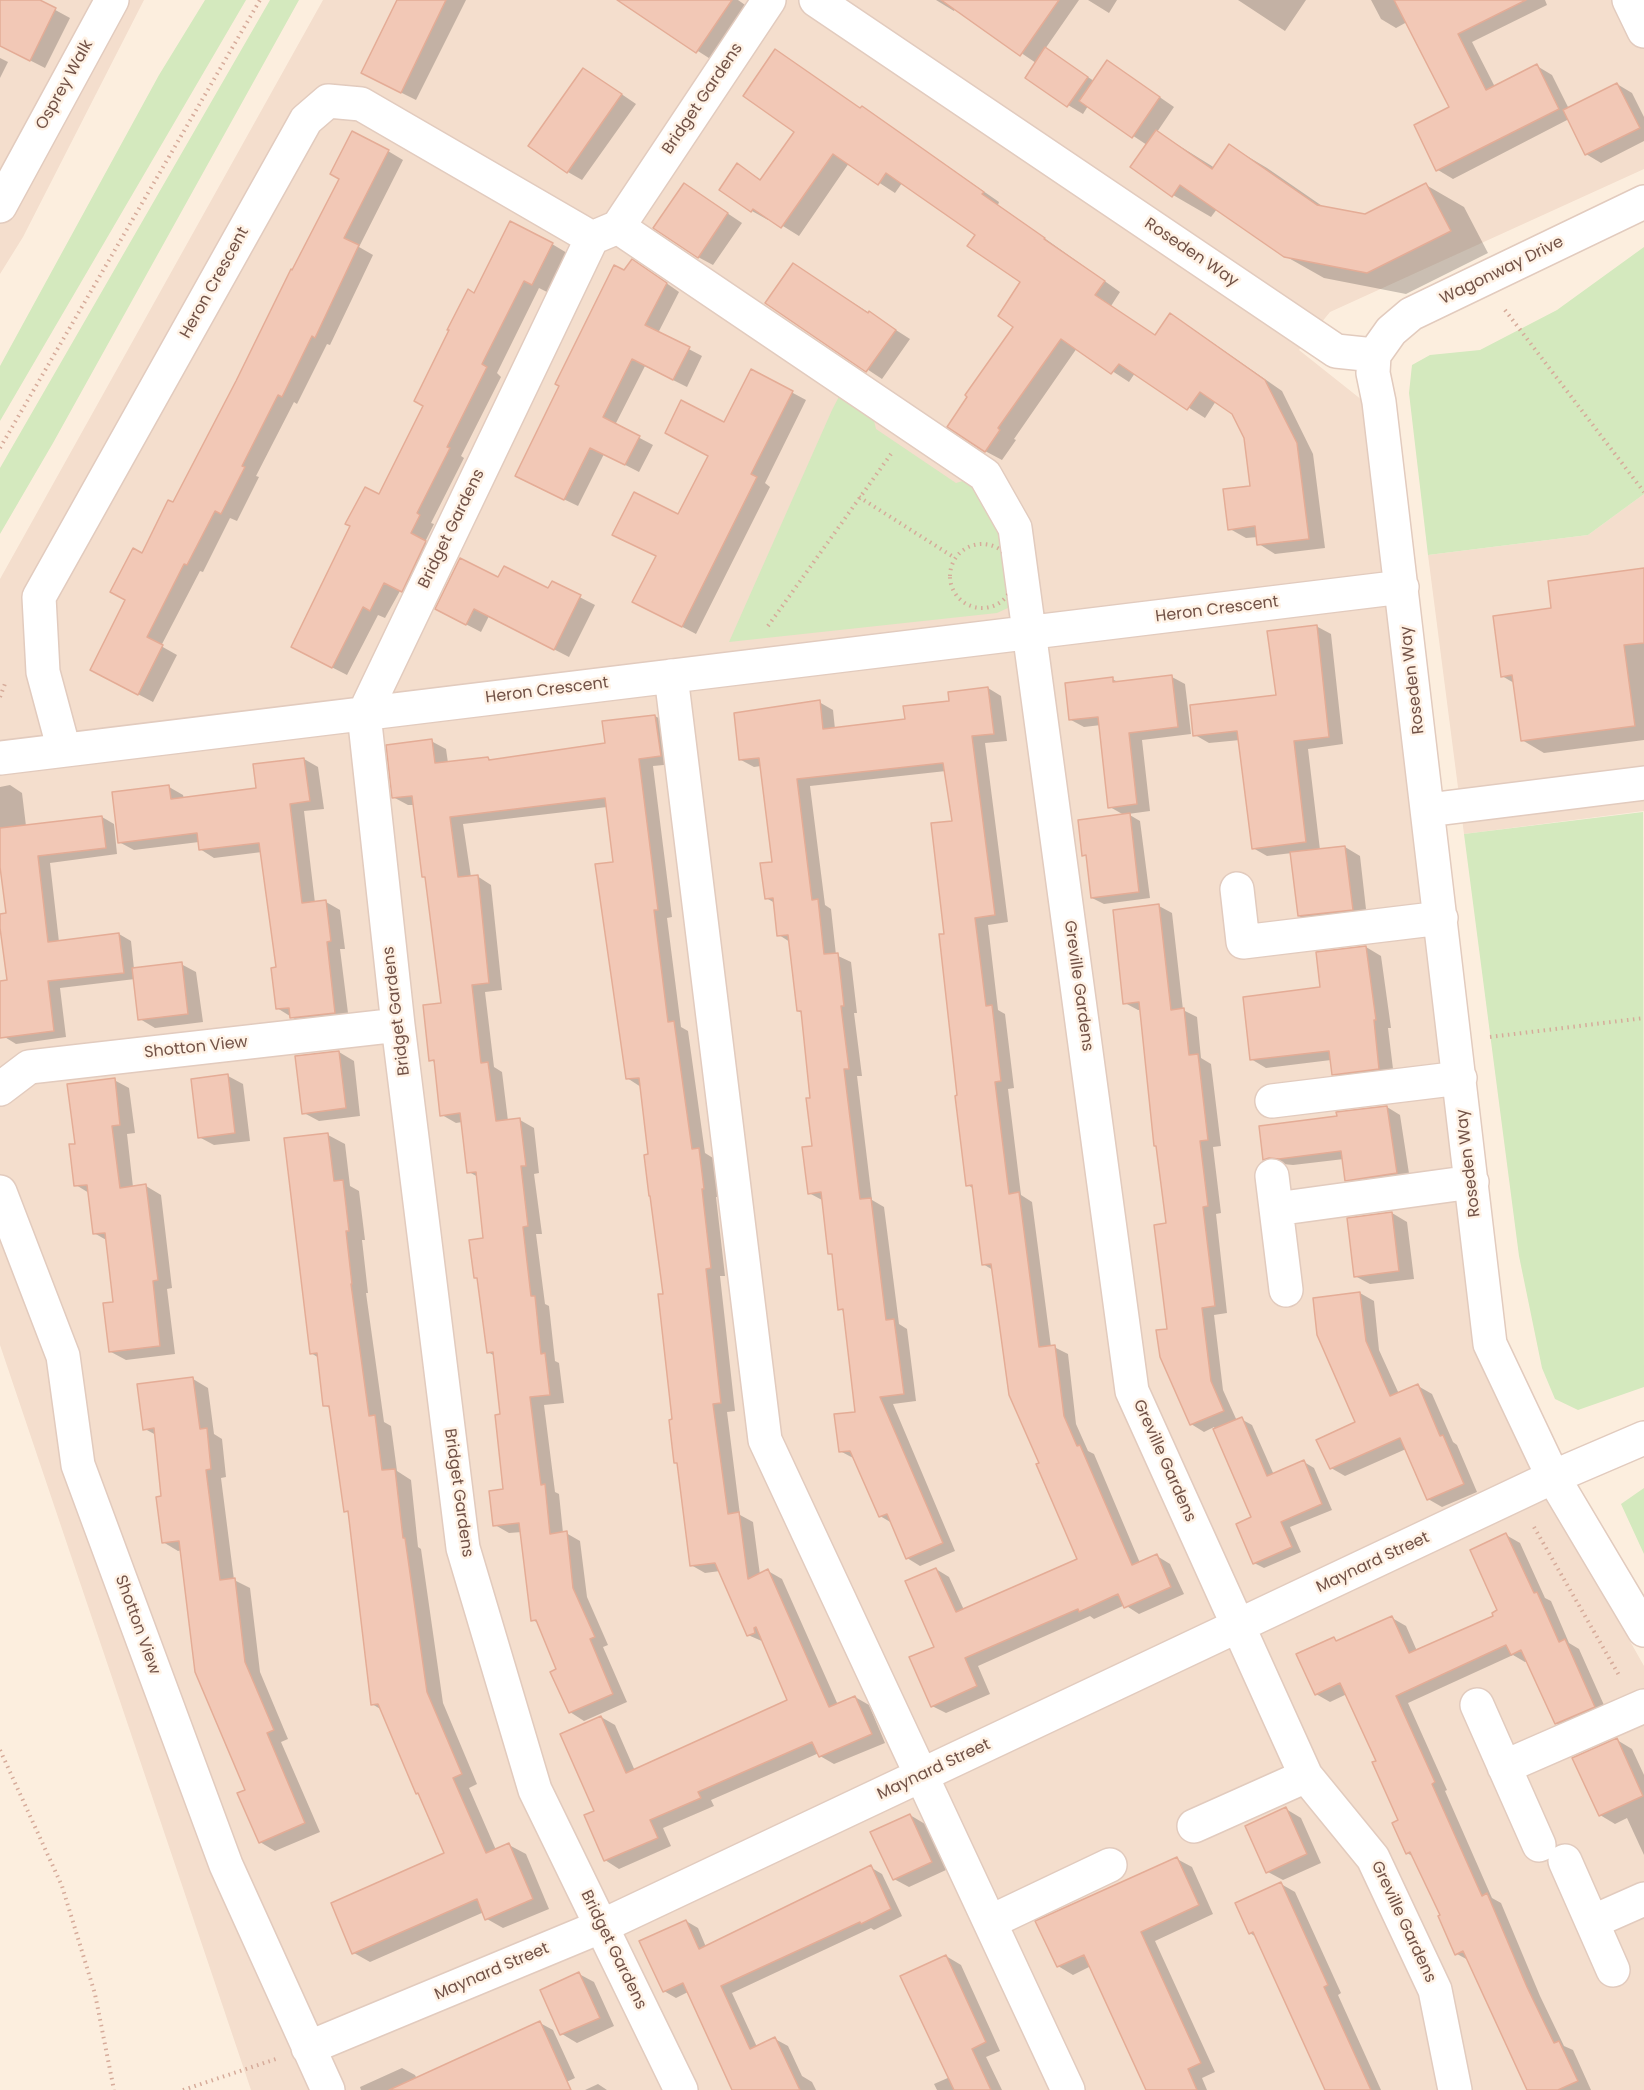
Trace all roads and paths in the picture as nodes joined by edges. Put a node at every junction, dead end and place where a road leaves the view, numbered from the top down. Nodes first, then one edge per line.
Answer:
1 (260, 0) edge
2 (769, 0) edge
3 (816, 0) edge
4 (1629, 0) edge
5 (110, 1) edge
6 (1644, 31) edge
7 (1644, 202) edge
8 (0, 206) edge
9 (605, 233) junction
10 (1482, 280) junction
11 (1374, 355) junction
12 (0, 448) edge
13 (892, 453) dead end
14 (1644, 492) edge
15 (859, 497) junction
16 (955, 558) dead end
17 (1402, 587) junction
18 (765, 631) dead end
19 (1031, 633) junction
20 (671, 676) junction
21 (363, 714) junction
22 (64, 750) junction
23 (0, 758) edge
24 (1644, 783) edge
25 (1428, 810) junction
26 (1237, 889) dead end
27 (1441, 918) junction
28 (1644, 1018) edge
29 (398, 1025) junction
30 (1455, 1041) junction
31 (1460, 1078) junction
32 (0, 1089) edge
33 (1272, 1101) dead end
34 (1272, 1176) dead end
35 (1472, 1182) junction
36 (0, 1192) edge
37 (1276, 1209) junction
38 (1286, 1290) dead end
39 (1644, 1438) edge
40 (1554, 1478) junction
41 (1516, 1496) junction
42 (1239, 1626) junction
43 (1644, 1630) edge
44 (1477, 1705) dead end
45 (1641, 1707) edge
46 (0, 1750) edge
47 (1504, 1767) junction
48 (922, 1775) junction
49 (1306, 1776) junction
50 (1194, 1826) dead end
51 (1110, 1865) dead end
52 (1644, 1899) edge
53 (990, 1922) junction
54 (1592, 1922) junction
55 (602, 1926) junction
56 (1613, 1970) dead end
57 (308, 2048) junction
58 (114, 2090) edge
59 (183, 2090) edge
60 (328, 2090) edge
61 (681, 2090) edge
62 (1068, 2090) edge
63 (1455, 2090) edge

1 - 12 path
2 - 9 street, Bridget Gardens
3 - 11 street, Roseden Way
4 - 6 street
5 - 8 street, Osprey Walk
7 - 10 street, Wagonway Drive
9 - 19 street, Heron Crescent
9 - 21 street, Bridget Gardens
9 - 22 street, Heron Crescent
10 - 11 street, Wagonway Drive
10 - 14 path
11 - 17 street, Roseden Way
13 - 15 path
15 - 16 path
15 - 18 path
17 - 19 street, Heron Crescent
17 - 25 street, Roseden Way
19 - 20 street, Heron Crescent
19 - 42 street, Greville Gardens
20 - 21 street, Heron Crescent
20 - 48 street
21 - 22 street, Heron Crescent
21 - 29 street, Bridget Gardens
22 - 23 street, Heron Crescent
24 - 25 street
25 - 27 street, Roseden Way
26 - 27 street
27 - 30 street, Roseden Way
28 - 30 path
29 - 32 street, Shotton View
29 - 55 street, Bridget Gardens
30 - 31 street, Roseden Way
31 - 33 street
31 - 35 street, Roseden Way
34 - 37 street
35 - 37 street
35 - 40 street, Roseden Way
36 - 57 street, Shotton View
37 - 38 street
39 - 40 street, Maynard Street
40 - 41 street, Maynard Street
40 - 43 street, Roseden Way
41 - 42 street, Maynard Street
41 - 45 path
42 - 48 street, Maynard Street
42 - 49 street, Greville Gardens
44 - 47 street
45 - 47 street
46 - 58 path
47 - 54 street
48 - 53 street
48 - 55 street, Maynard Street
49 - 50 street
49 - 63 street, Greville Gardens
51 - 53 street
52 - 54 street
53 - 62 street
54 - 56 street
55 - 57 street, Maynard Street
55 - 61 street, Bridget Gardens
57 - 59 path
57 - 60 street

